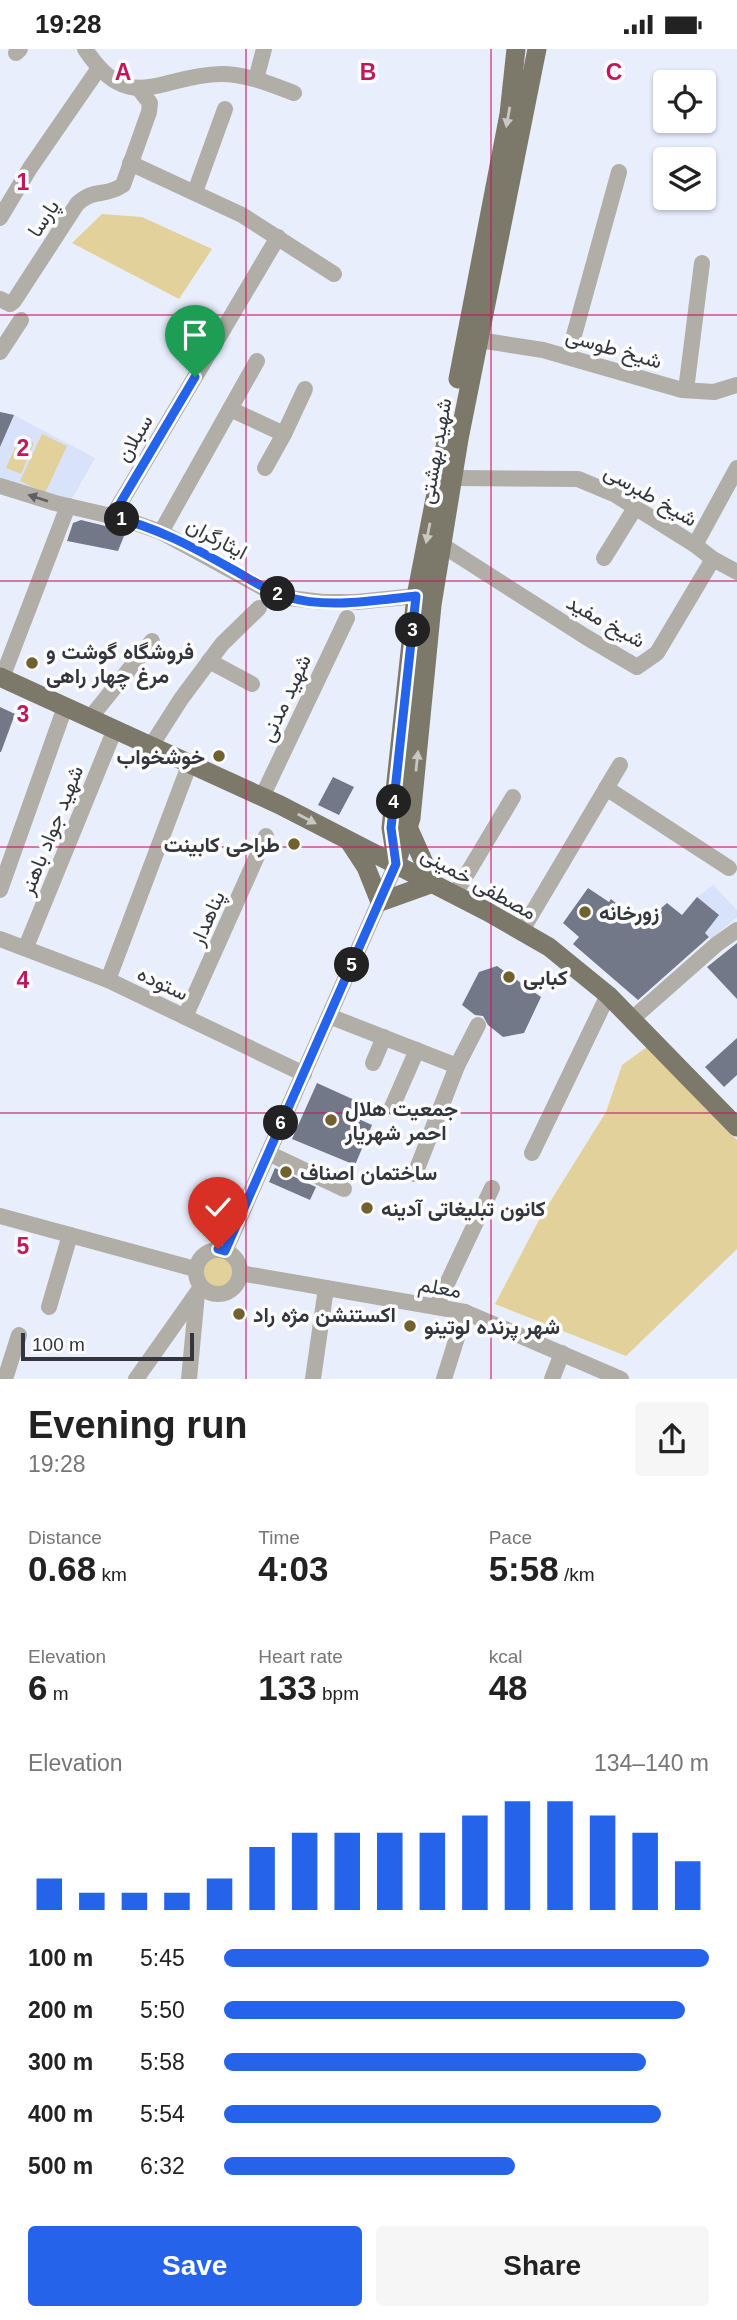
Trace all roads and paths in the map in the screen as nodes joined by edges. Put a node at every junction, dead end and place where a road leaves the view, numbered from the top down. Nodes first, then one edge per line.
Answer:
1 (85, 49) edge
2 (264, 49) edge
3 (516, 49) edge
4 (537, 49) edge
5 (99, 68) junction
6 (256, 79) junction
7 (139, 89) junction
8 (294, 93) dead end
9 (225, 109) dead end
10 (130, 163) junction
11 (619, 172) dead end
12 (195, 192) junction
13 (2, 210) edge
14 (278, 237) junction
15 (702, 263) dead end
16 (334, 274) dead end
17 (0, 299) edge
18 (20, 320) dead end
19 (479, 340) junction
20 (0, 352) edge
21 (568, 357) junction
22 (257, 361) dead end
23 (737, 385) edge
24 (305, 389) dead end
25 (686, 390) junction
26 (230, 409) junction
27 (284, 434) junction
28 (265, 468) dead end
29 (737, 468) edge
30 (453, 478) junction
31 (0, 486) edge
32 (68, 506) junction
33 (635, 507) junction
34 (112, 517) junction
35 (161, 532) junction
36 (442, 545) junction
37 (695, 545) junction
38 (604, 558) dead end
39 (713, 559) junction
40 (737, 572) edge
41 (416, 596) junction
42 (259, 608) dead end
43 (347, 618) dead end
44 (152, 641) dead end
45 (209, 661) junction
46 (1, 678) edge
47 (252, 684) dead end
48 (65, 707) junction
49 (90, 718) junction
50 (115, 729) junction
51 (151, 746) junction
52 (190, 763) junction
53 (620, 765) dead end
54 (606, 788) junction
55 (262, 797) junction
56 (513, 797) dead end
57 (408, 829) junction
58 (266, 836) dead end
59 (349, 841) junction
60 (396, 864) junction
61 (729, 868) dead end
62 (433, 883) junction
63 (0, 890) edge
64 (454, 894) junction
65 (380, 902) junction
66 (737, 930) edge
67 (521, 932) junction
68 (0, 939) edge
69 (26, 947) junction
70 (108, 980) junction
71 (608, 995) junction
72 (329, 1016) junction
73 (185, 1017) junction
74 (632, 1019) junction
75 (478, 1025) dead end
76 (384, 1037) junction
77 (417, 1050) junction
78 (373, 1063) dead end
79 (457, 1066) junction
80 (303, 1073) junction
81 (392, 1107) dead end
82 (737, 1126) edge
83 (268, 1153) junction
84 (532, 1153) dead end
85 (415, 1174) dead end
86 (492, 1188) dead end
87 (344, 1189) dead end
88 (0, 1216) edge
89 (70, 1235) junction
90 (225, 1251) junction
91 (195, 1269) junction
92 (240, 1273) junction
93 (326, 1288) junction
94 (199, 1289) junction
95 (49, 1307) dead end
96 (436, 1307) junction
97 (465, 1312) junction
98 (19, 1335) dead end
99 (562, 1353) junction
100 (5, 1378) edge
101 (136, 1378) edge
102 (189, 1378) edge
103 (313, 1378) edge
104 (444, 1378) edge
105 (552, 1378) edge
106 (621, 1378) edge

1 - 5 street
2 - 6 street
3 -> 41 main road, شهید بهشتی
4 - 19 main road, شهید بهشتی
5 - 7 street
5 - 13 street
6 - 7 street
6 - 8 street
7 - 10 street, پارسا
9 - 12 street
10 - 12 street
10 - 17 street, پارسا
11 - 21 street
12 - 14 street
14 - 16 street
14 - 34 street, سبلان
15 - 25 street
18 - 20 street
19 - 21 street, شیخ طوسی
19 - 30 main road, شهید بهشتی
21 - 25 street, شیخ طوسی
22 - 26 street
23 - 25 street, شیخ طوسی
24 - 27 street
26 - 27 street
26 - 35 street
27 - 28 street
29 - 37 street
30 - 33 street, شیخ طبرسی
30 - 36 main road, شهید بهشتی
32 -> 31 street, ایثارگران
32 - 34 street, ایثارگران
32 - 46 street
33 - 37 street, شیخ طبرسی
33 - 38 street
34 - 35 street, ایثارگران
35 - 41 street, ایثارگران
36 - 39 street, شیخ مفید
57 -> 36 main road, شهید بهشتی
37 - 39 street, شیخ طبرسی
39 - 40 street, شیخ طبرسی
41 - 60 main road, شهید بهشتی
42 - 45 street
43 - 55 street, شهید مدنی
44 - 49 street
45 - 47 street
45 - 51 street
46 - 48 main road, مصطفی خمینی
48 - 49 main road, مصطفی خمینی
48 - 63 street
49 - 50 main road, مصطفی خمینی
50 - 51 main road, مصطفی خمینی
50 - 69 street, شهید جواد باهنر
51 - 52 main road, مصطفی خمینی
52 - 55 main road, مصطفی خمینی
52 - 70 street
53 - 54 street
54 - 61 street
54 - 67 street
55 -> 59 main road, مصطفی خمینی
56 - 64 street
57 - 60 main road, شهید بهشتی
57 - 62 main road
58 - 73 street, پناهدار
59 - 60 main road, مصطفی خمینی
59 - 65 main road
60 - 62 main road, مصطفی خمینی
60 - 65 street, شهید بهشتی
62 - 64 main road, مصطفی خمینی
62 - 65 main road
64 - 67 main road, مصطفی خمینی
65 - 72 street, شهید بهشتی
66 - 74 street
67 - 71 main road, مصطفی خمینی
68 - 69 street, ستوده
69 - 70 street, ستوده
70 - 73 street, ستوده
71 - 74 main road, مصطفی خمینی
71 - 84 street
72 - 76 street
72 - 80 street, شهید بهشتی
73 - 80 street, ستوده
74 - 82 main road, مصطفی خمینی
75 - 79 street
76 - 77 street
76 - 78 street
77 - 79 street
77 - 81 street
79 - 85 street
80 - 83 street, شهید بهشتی
83 - 87 street
83 - 90 street, شهید بهشتی
86 - 96 street
88 - 89 street
89 - 91 street
89 - 95 street
90 - 91 street
90 - 92 street
91 - 94 street
92 - 93 street, معلم
92 - 94 street
93 - 96 street, معلم
93 - 103 street
94 - 101 street
94 - 102 street
96 - 97 street, معلم
97 - 99 street, معلم
97 - 104 street
98 - 100 street
99 - 105 street
99 - 106 street, معلم

